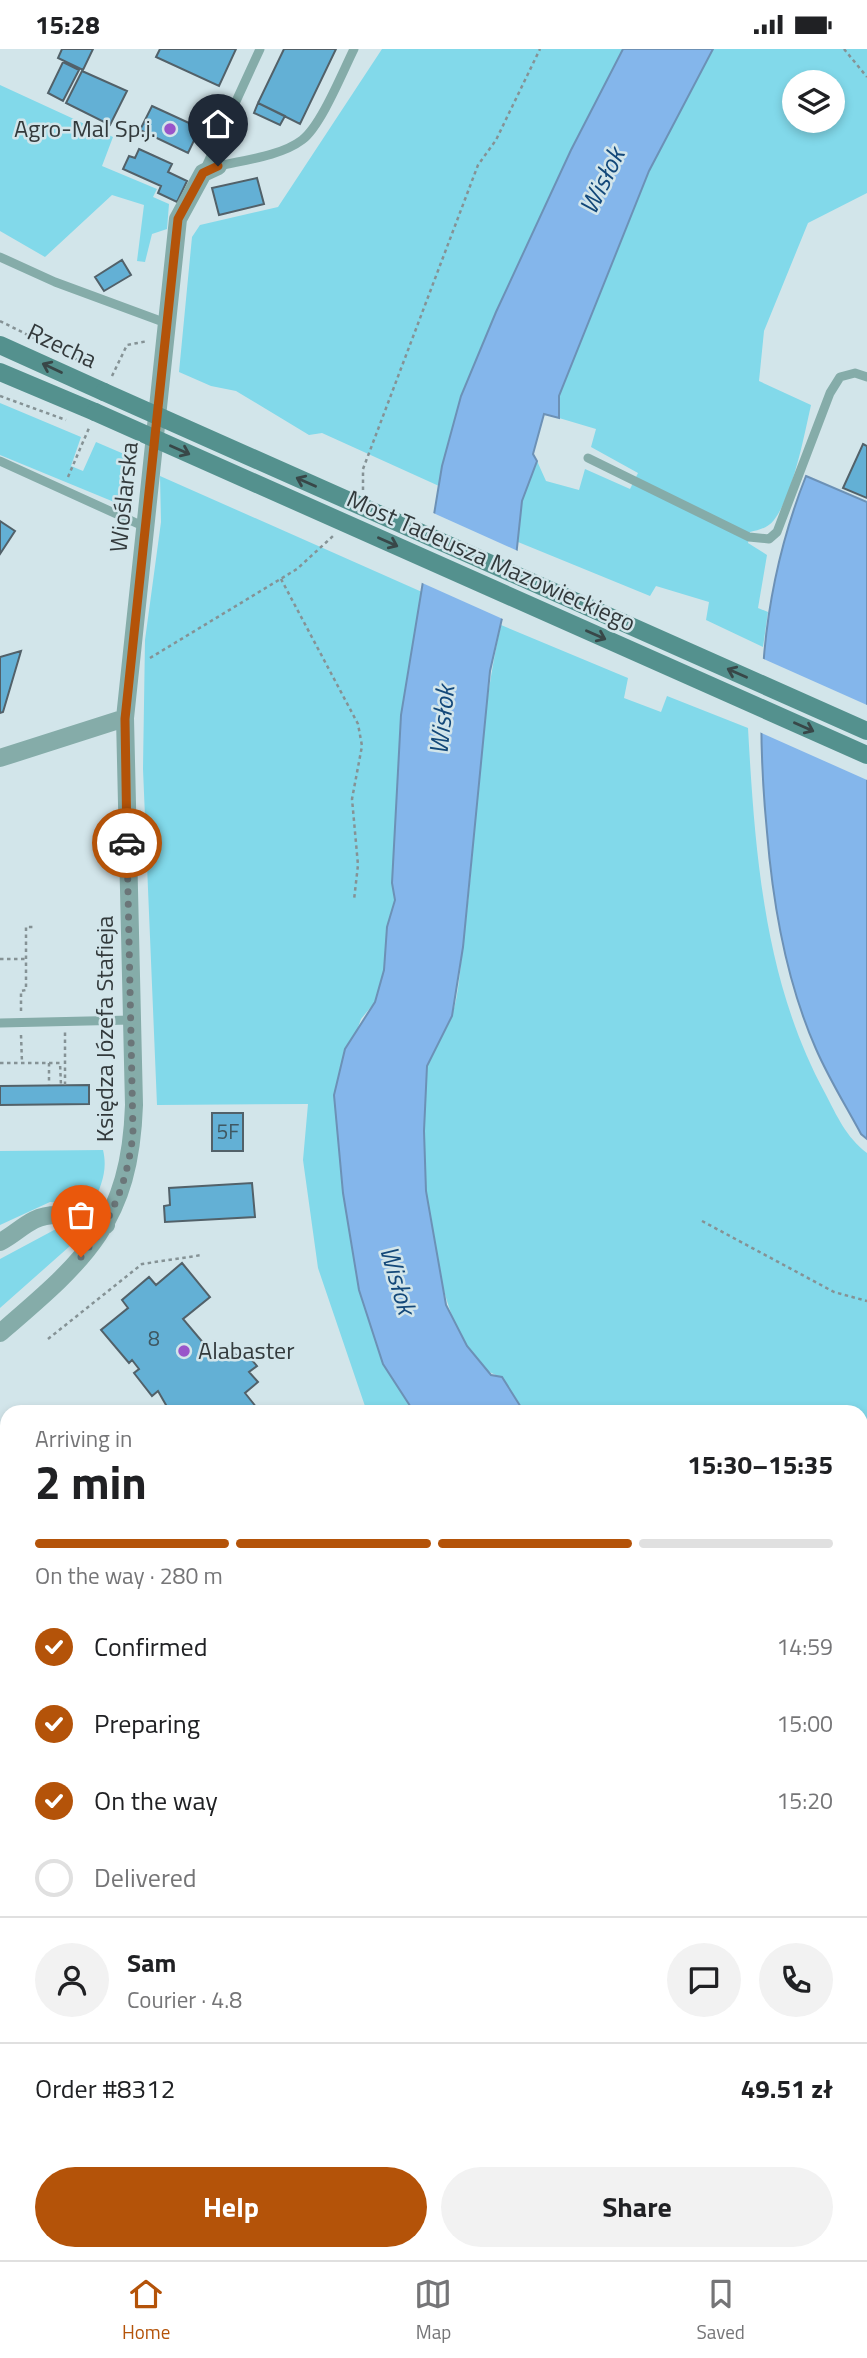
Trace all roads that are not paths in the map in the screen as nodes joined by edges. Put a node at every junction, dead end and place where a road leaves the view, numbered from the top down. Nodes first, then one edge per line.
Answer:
1 (260, 49) edge
2 (354, 49) edge
3 (211, 170) junction
4 (0, 257) edge
5 (166, 330) junction
6 (0, 345) edge
7 (0, 372) edge
8 (867, 377) edge
9 (108, 385) joint
10 (92, 420) joint
11 (588, 458) dead end
12 (0, 461) edge
13 (146, 527) junction
14 (125, 719) junction
15 (867, 731) edge
16 (867, 755) edge
17 (0, 758) edge
18 (131, 1020) junction
19 (0, 1023) edge
20 (106, 1225) junction
21 (0, 1241) edge
22 (0, 1333) edge

1 - 3 lane
2 - 3 lane
3 - 5 street, Wioślarska
4 - 5 lane
5 - 13 street, Wioślarska
9 -> 6 main road, Rzecha
7 - 10 main road, Rzecha
8 - 11 lane
15 -> 9 main road, Most Tadeusza Mazowieckiego, bridge
10 -> 16 main road, Most Tadeusza Mazowieckiego, bridge
12 - 13 lane
13 - 14 street, Wioślarska
14 - 17 street
14 - 18 street, Księdza Józefa Stafieja
18 - 19 lane
18 - 20 street, Księdza Józefa Stafieja
20 - 21 street
20 - 22 street, Księdza Józefa Stafieja

